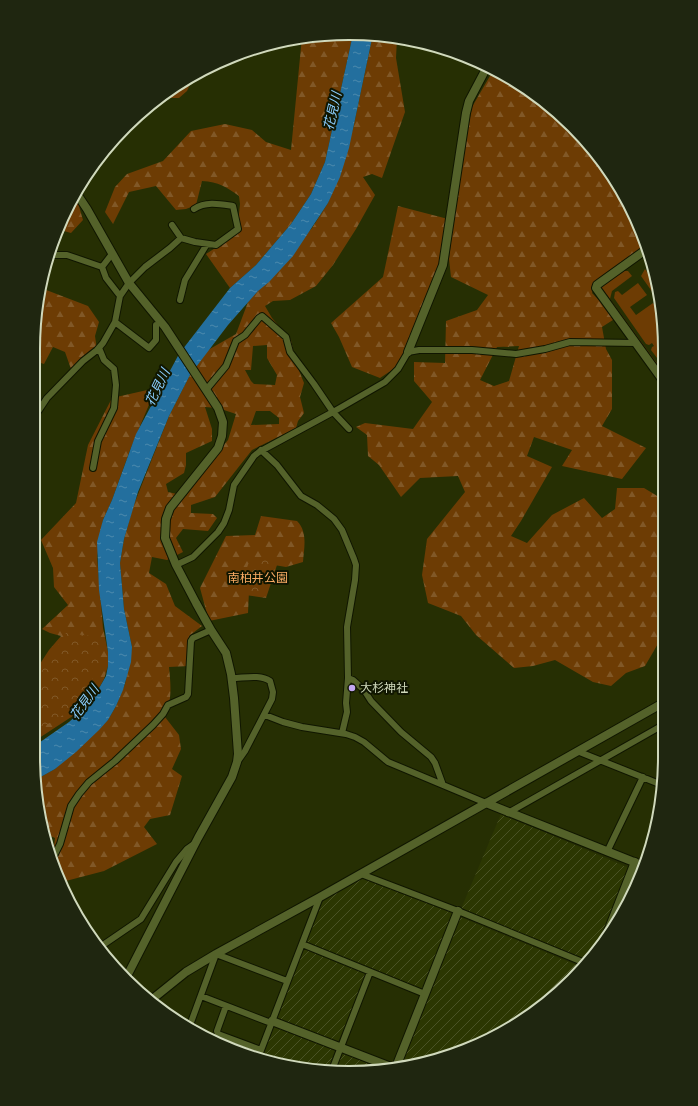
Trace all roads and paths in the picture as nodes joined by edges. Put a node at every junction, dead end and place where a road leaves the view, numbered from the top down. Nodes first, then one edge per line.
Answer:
1 (485, 71) edge
2 (79, 197) edge
3 (194, 208) dead end
4 (172, 225) dead end
5 (181, 238) junction
6 (207, 244) junction
7 (643, 252) edge
8 (112, 254) junction
9 (55, 255) edge
10 (102, 267) junction
11 (129, 283) junction
12 (120, 296) junction
13 (180, 300) dead end
14 (115, 322) junction
15 (160, 326) junction
16 (636, 343) junction
17 (98, 348) junction
18 (408, 352) junction
19 (658, 374) edge
20 (205, 388) junction
21 (40, 408) edge
22 (333, 412) junction
23 (349, 429) dead end
24 (261, 450) junction
25 (93, 468) dead end
26 (176, 565) junction
27 (211, 630) junction
28 (232, 678) junction
29 (348, 678) junction
30 (658, 706) edge
31 (265, 715) junction
32 (658, 728) edge
33 (342, 733) junction
34 (577, 751) junction
35 (600, 761) junction
36 (237, 762) junction
37 (643, 778) junction
38 (656, 783) edge
39 (443, 785) junction
40 (486, 803) junction
41 (508, 813) junction
42 (197, 842) junction
43 (607, 852) junction
44 (55, 853) edge
45 (635, 862) junction
46 (639, 863) edge
47 (361, 874) junction
48 (320, 897) junction
49 (458, 911) junction
50 (613, 918) edge
51 (302, 944) junction
52 (104, 945) edge
53 (216, 954) junction
54 (580, 962) edge
55 (370, 972) junction
56 (129, 973) edge
57 (288, 981) junction
58 (425, 994) junction
59 (201, 996) junction
60 (155, 997) edge
61 (226, 1006) junction
62 (271, 1022) junction
63 (191, 1023) edge
64 (340, 1048) junction
65 (261, 1050) joint
66 (398, 1062) edge
67 (380, 1064) edge
68 (334, 1065) edge

1 - 18 street
2 - 8 street
3 - 6 street
4 - 5 street
5 - 6 street
5 - 11 street
6 - 13 street
7 - 16 street
8 - 10 street
8 - 11 street
9 - 10 street
10 - 12 street
11 - 12 street
11 - 15 street
12 - 14 street
14 - 15 street
14 - 17 street
15 - 20 street
16 - 18 street
16 - 19 street
17 - 21 street
17 - 25 street
18 - 22 street
20 - 22 street
20 - 26 street
22 - 23 street
22 - 24 street
24 - 26 street
24 - 29 street
26 - 27 street
27 - 28 street
27 - 44 street
28 - 31 street
28 - 36 street
29 - 33 street
29 - 39 street
30 - 34 street
31 - 33 street
31 - 36 street
32 - 35 street
33 - 39 street
34 - 35 street
34 - 40 street
35 - 37 street
35 - 41 street
36 - 42 street
37 - 38 street
37 - 43 street
39 - 40 street
40 - 41 street
40 - 47 street
41 - 43 street
42 - 52 street
42 - 56 street
43 - 45 street
45 - 46 street
45 - 50 street
47 - 48 street
47 - 49 street
48 - 51 street
48 - 53 street
49 - 54 street
49 - 58 street
51 - 55 street
51 - 57 street
53 - 57 street
53 - 59 street
53 - 60 street
55 - 58 street
55 - 64 street
57 - 62 street
58 - 66 street
59 - 61 street
59 - 63 street
61 - 62 street
61 - 65 street
62 - 64 street
62 - 65 street
64 - 67 street
64 - 68 street

